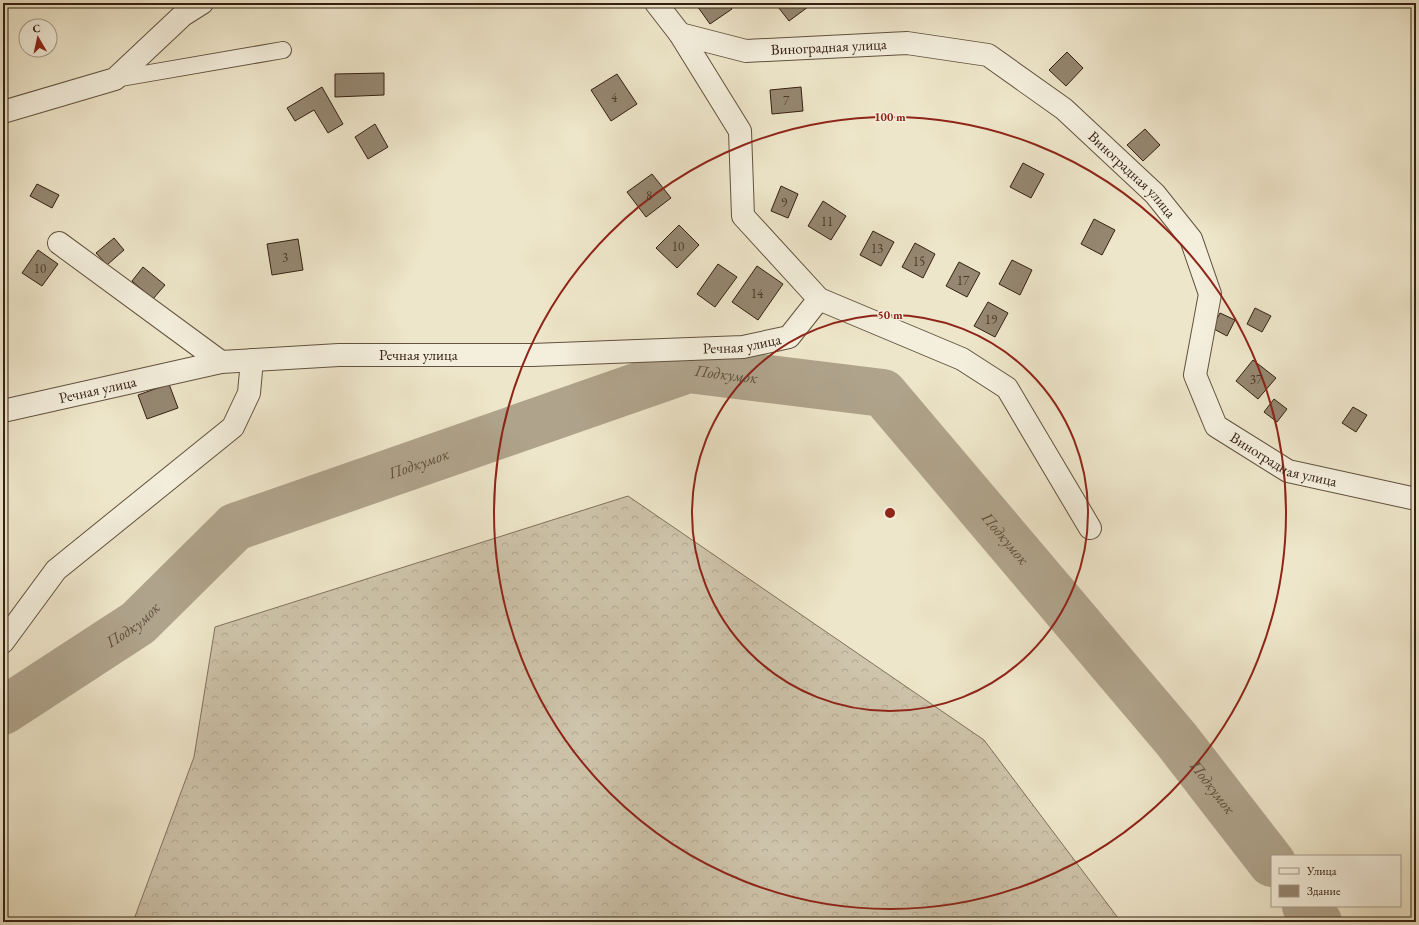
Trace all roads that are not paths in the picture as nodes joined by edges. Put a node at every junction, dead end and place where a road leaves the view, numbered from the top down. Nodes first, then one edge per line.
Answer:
1 (202, 3) edge
2 (656, 3) edge
3 (680, 34) junction
4 (283, 50) dead end
5 (115, 79) junction
6 (3, 112) edge
7 (59, 243) dead end
8 (819, 299) junction
9 (252, 360) junction
10 (222, 362) junction
11 (3, 411) edge
12 (1416, 499) edge
13 (1090, 528) dead end
14 (3, 642) edge

1 - 5 street
2 - 3 street
3 - 8 street
3 - 12 street, Виноградная улица
4 - 5 lane
5 - 6 street
7 - 10 street
8 - 9 street, Речная улица
8 - 13 street
9 - 10 street, Речная улица
9 - 14 street
10 - 11 street, Речная улица

